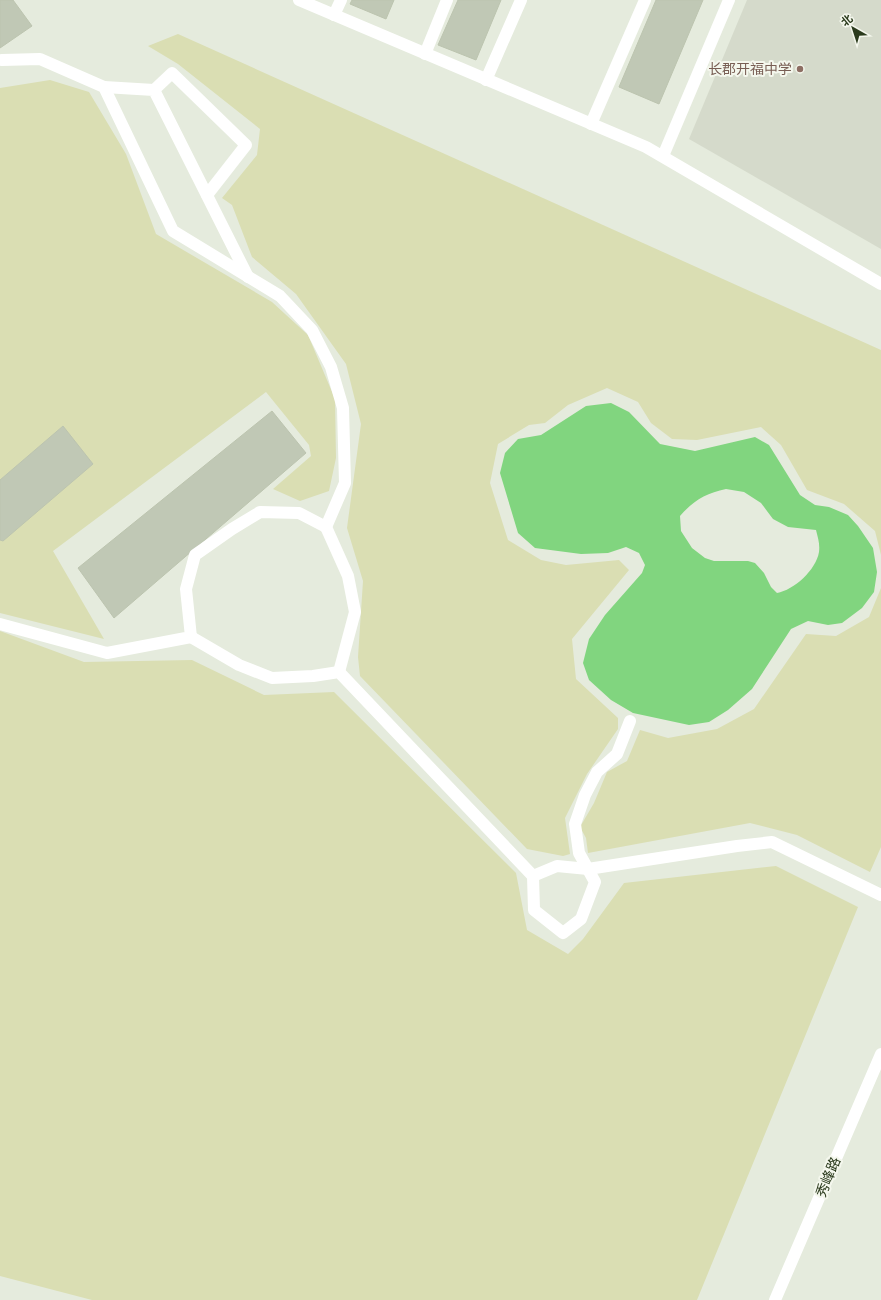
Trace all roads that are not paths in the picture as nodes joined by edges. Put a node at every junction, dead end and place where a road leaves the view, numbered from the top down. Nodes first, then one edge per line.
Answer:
1 (298, 0) edge
2 (341, 0) edge
3 (447, 0) edge
4 (521, 0) edge
5 (645, 0) edge
6 (729, 0) edge
7 (334, 16) junction
8 (425, 54) junction
9 (2, 60) dead end
10 (486, 80) junction
11 (104, 87) junction
12 (154, 90) junction
13 (591, 124) junction
14 (663, 156) junction
15 (207, 195) junction
16 (248, 277) junction
17 (881, 284) edge
18 (326, 527) junction
19 (0, 624) edge
20 (191, 637) junction
21 (339, 672) junction
22 (630, 721) dead end
23 (588, 869) junction
24 (533, 876) junction
25 (881, 895) edge
26 (881, 1054) edge
27 (775, 1300) edge

1 - 7 street
2 - 7 street
3 - 8 street
4 - 10 street
5 - 13 street
6 - 14 street
7 - 8 street
8 - 10 street
9 - 11 street
10 - 13 street
11 - 12 street
11 - 16 street
12 - 15 street
12 - 15 street
13 - 14 street
14 - 17 street
15 - 16 street
16 - 18 street
18 - 20 street
18 - 21 street
19 - 20 street
20 - 21 street
21 - 24 street
22 - 23 street
23 - 24 street
23 - 24 street
23 - 25 street
26 - 27 street, 秀峰路

